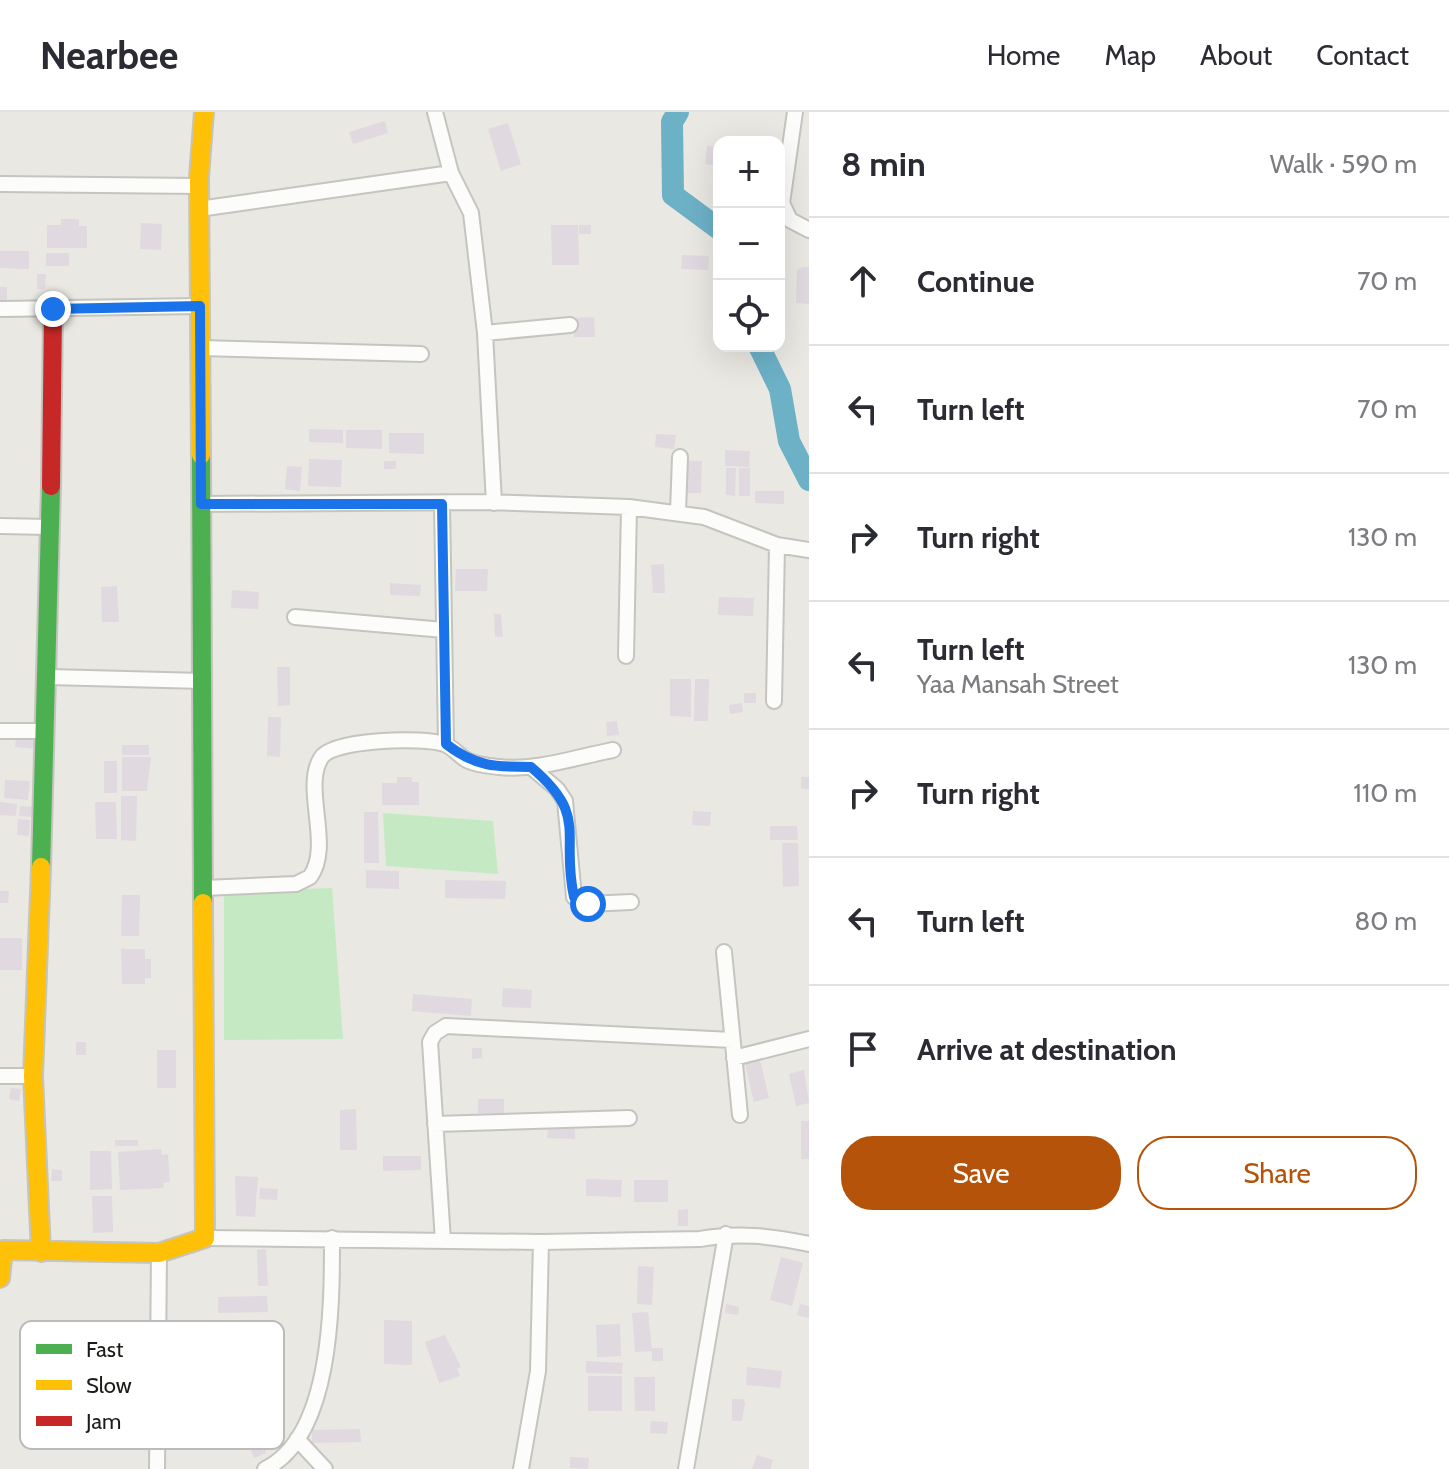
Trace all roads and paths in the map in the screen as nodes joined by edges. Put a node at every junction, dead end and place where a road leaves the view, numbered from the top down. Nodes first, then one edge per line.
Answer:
1 (204, 112) edge
2 (435, 112) edge
3 (795, 112) edge
4 (451, 173) junction
5 (0, 184) edge
6 (199, 186) junction
7 (199, 209) junction
8 (809, 230) edge
9 (200, 306) junction
10 (0, 309) edge
11 (53, 309) junction
12 (570, 325) dead end
13 (485, 333) junction
14 (200, 348) junction
15 (421, 354) dead end
16 (680, 457) dead end
17 (494, 503) junction
18 (201, 504) junction
19 (442, 504) junction
20 (629, 507) junction
21 (678, 512) junction
22 (0, 526) edge
23 (49, 527) junction
24 (777, 545) junction
25 (809, 550) edge
26 (295, 617) dead end
27 (444, 630) junction
28 (626, 656) dead end
29 (49, 677) junction
30 (203, 681) junction
31 (774, 701) dead end
32 (0, 731) edge
33 (45, 731) junction
34 (446, 744) junction
35 (613, 750) dead end
36 (531, 767) junction
37 (204, 888) junction
38 (631, 902) dead end
39 (724, 952) dead end
40 (809, 1039) edge
41 (732, 1040) junction
42 (734, 1058) junction
43 (0, 1076) edge
44 (33, 1076) junction
45 (740, 1115) dead end
46 (629, 1118) dead end
47 (435, 1124) junction
48 (726, 1234) junction
49 (205, 1238) junction
50 (332, 1238) junction
51 (443, 1241) junction
52 (541, 1242) junction
53 (809, 1244) edge
54 (2, 1250) edge
55 (41, 1252) junction
56 (159, 1253) junction
57 (0, 1278) edge
58 (158, 1321) edge
59 (297, 1439) junction
60 (157, 1449) edge
61 (157, 1469) edge
62 (265, 1469) edge
63 (325, 1469) edge
64 (521, 1469) edge
65 (686, 1469) edge

1 - 6 street
2 - 4 street
3 - 8 street
4 - 7 street
4 - 13 street
5 - 6 street
6 - 7 street
7 - 9 street
9 - 11 street
9 - 14 street
10 - 11 street
11 - 23 street
12 - 13 street
13 - 17 street
14 - 15 street
14 - 18 street
16 - 21 street
17 - 19 street
17 - 20 street
18 - 19 street
18 - 30 street
19 - 27 street
20 - 21 street
20 - 28 street
21 - 24 street
22 - 23 street
23 - 29 street
24 - 25 street
24 - 31 street
26 - 27 street
27 - 34 street
29 - 30 street
29 - 33 street
30 - 37 street
32 - 33 street
33 - 44 street
34 - 36 street
34 - 37 street
35 - 36 street
36 - 38 street
37 - 49 street
39 - 41 street
40 - 42 street
41 - 42 street
41 - 47 street
42 - 45 street
43 - 44 street
44 - 55 street
46 - 47 street
47 - 51 street
48 - 52 street
48 - 53 street
48 - 65 street
49 - 50 street
49 - 56 street
50 - 51 street
50 - 59 street
51 - 52 street
52 - 64 street
54 - 55 street
54 - 57 street
55 - 56 street
56 - 58 street
59 - 62 street
59 - 63 street
60 - 61 street

